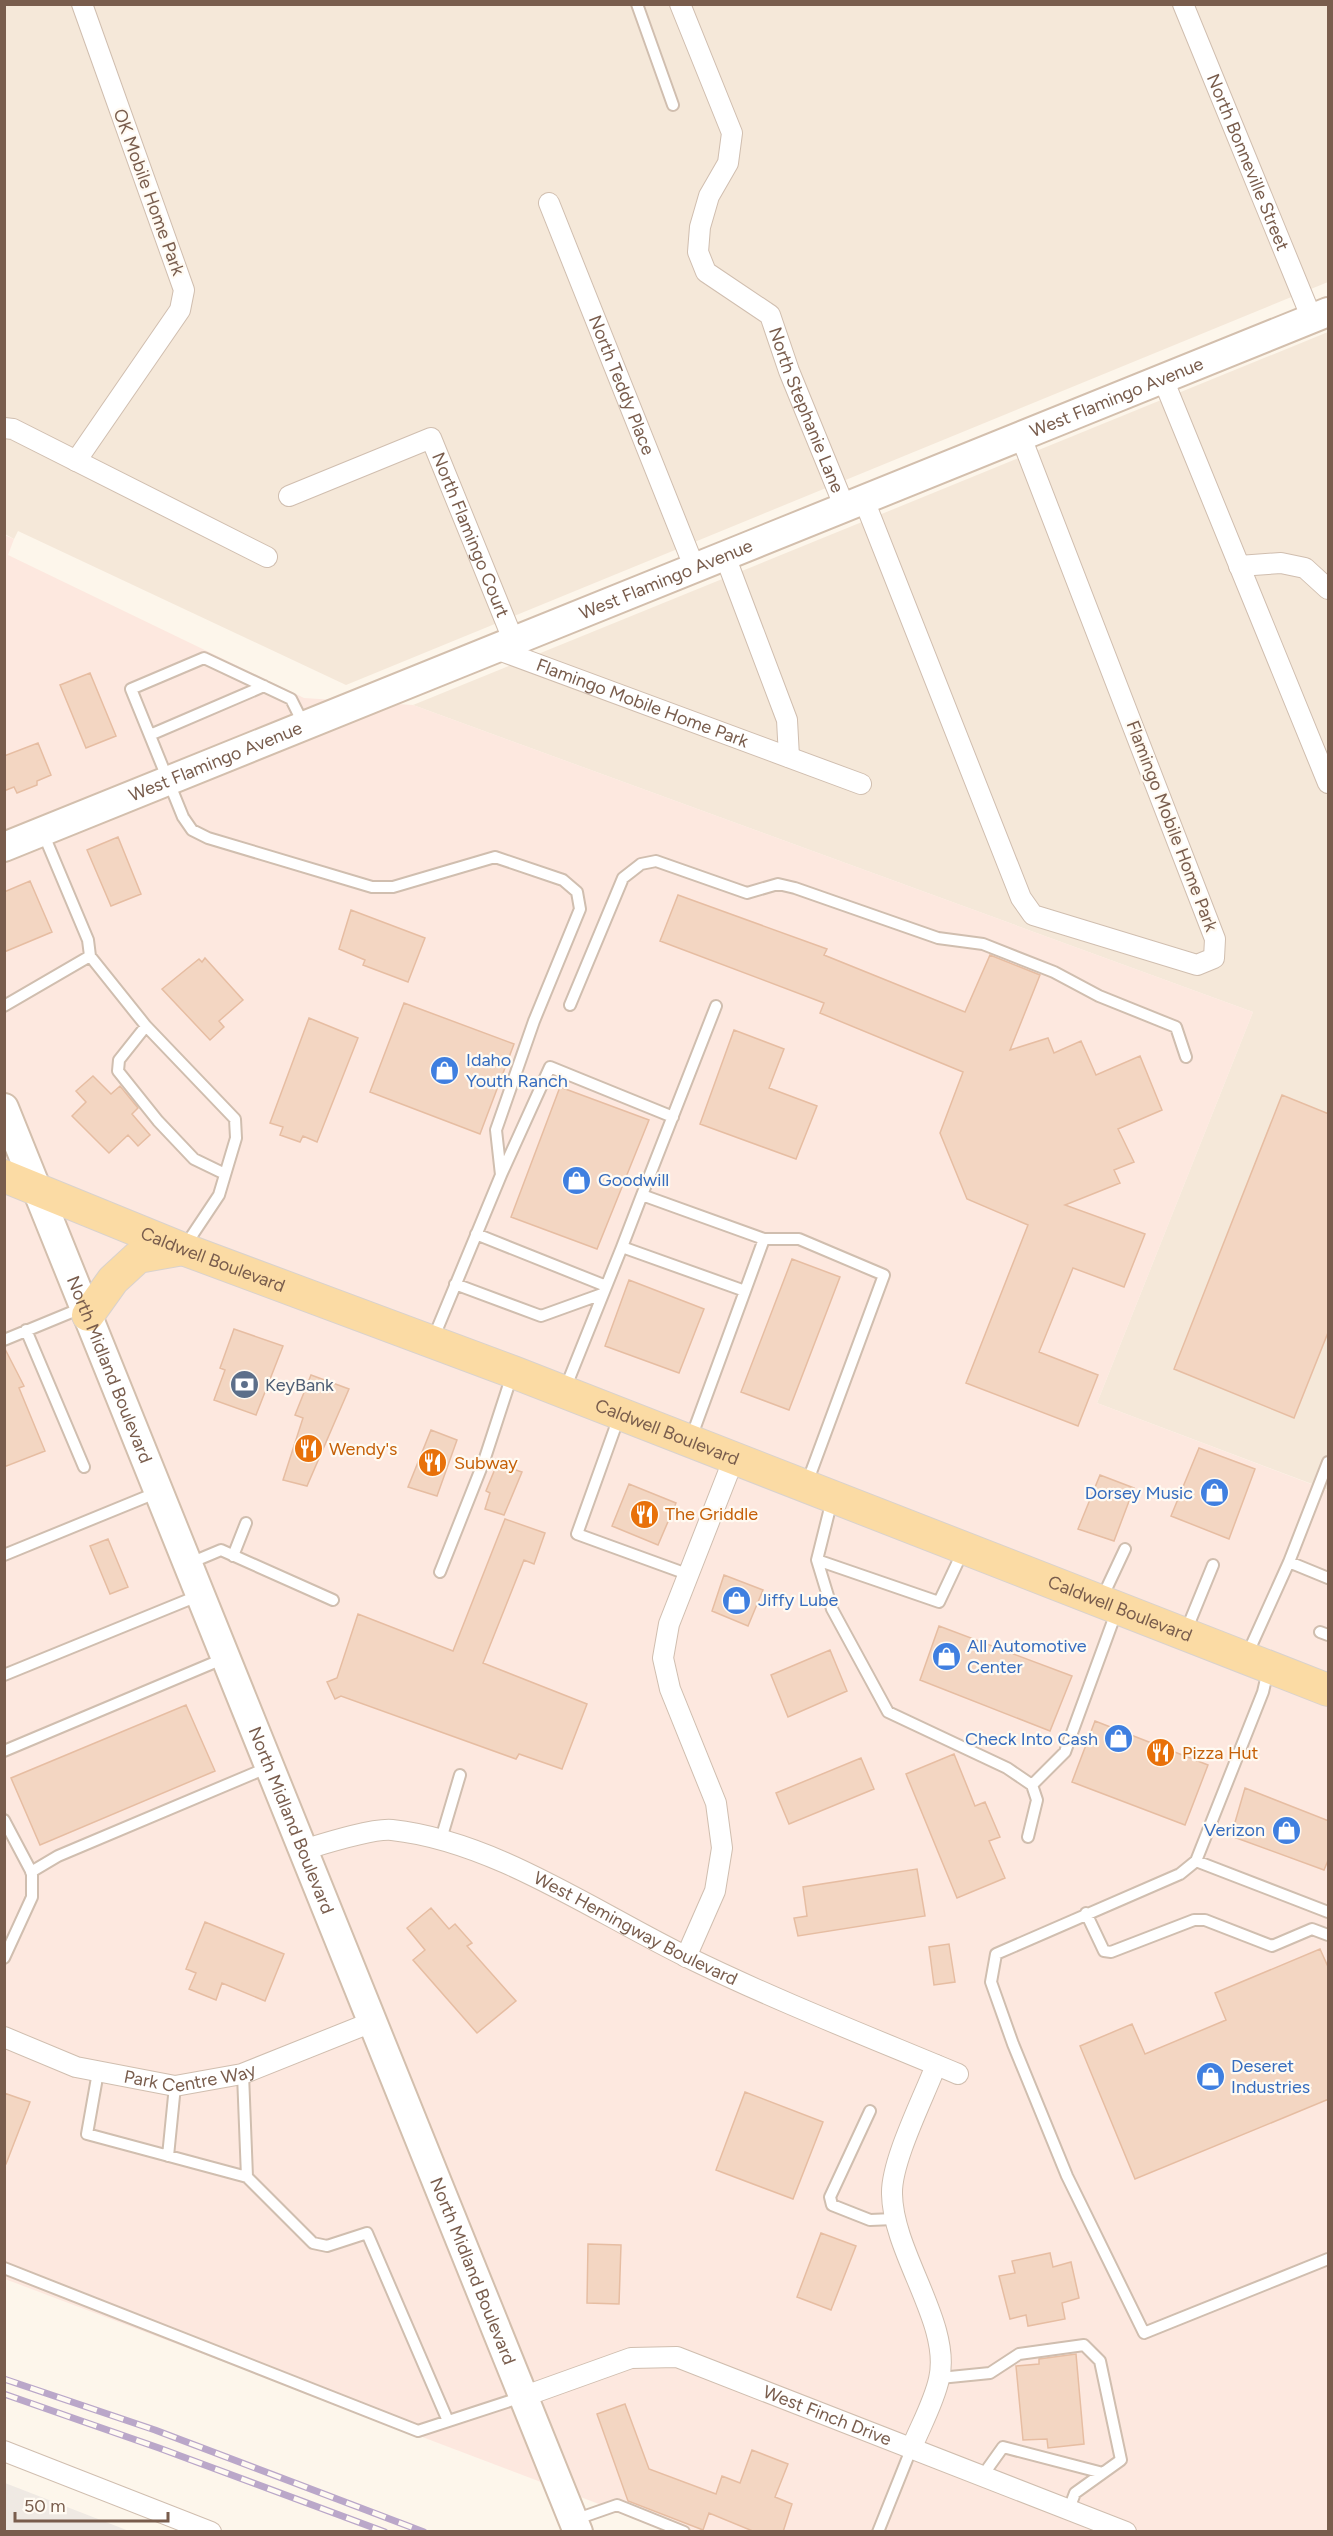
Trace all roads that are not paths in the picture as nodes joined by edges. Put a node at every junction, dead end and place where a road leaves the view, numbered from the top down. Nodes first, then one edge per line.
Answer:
1 (82, 4) edge
2 (637, 4) edge
3 (680, 4) edge
4 (1183, 4) edge
5 (673, 105) dead end
6 (549, 203) dead end
7 (1320, 316) edge
8 (1163, 379) junction
9 (4, 428) edge
10 (1021, 437) junction
11 (76, 461) junction
12 (289, 496) dead end
13 (854, 504) junction
14 (267, 556) dead end
15 (725, 556) junction
16 (1239, 566) junction
17 (695, 568) junction
18 (1329, 589) edge
19 (505, 645) junction
20 (264, 686) junction
21 (305, 726) junction
22 (150, 735) junction
23 (789, 757) junction
24 (168, 781) junction
25 (1329, 783) edge
26 (861, 784) dead end
27 (43, 832) junction
28 (4, 847) edge
29 (90, 956) junction
30 (570, 1005) dead end
31 (4, 1006) edge
32 (716, 1006) dead end
33 (146, 1026) junction
34 (1186, 1057) dead end
35 (4, 1108) edge
36 (673, 1117) junction
37 (225, 1174) junction
38 (501, 1175) junction
39 (4, 1176) edge
40 (37, 1189) junction
41 (642, 1195) junction
42 (476, 1234) junction
43 (764, 1239) junction
44 (622, 1247) junction
45 (183, 1249) junction
46 (455, 1284) junction
47 (604, 1290) junction
48 (745, 1291) junction
49 (86, 1311) junction
50 (26, 1330) junction
51 (5, 1338) edge
52 (432, 1342) junction
53 (513, 1372) junction
54 (564, 1392) junction
55 (621, 1414) junction
56 (690, 1441) junction
57 (734, 1458) junction
58 (1329, 1462) edge
59 (84, 1467) dead end
60 (819, 1491) junction
61 (159, 1492) junction
62 (246, 1523) dead end
63 (964, 1548) junction
64 (1125, 1549) dead end
65 (4, 1555) edge
66 (233, 1556) junction
67 (816, 1560) junction
68 (1289, 1562) junction
69 (187, 1564) junction
70 (1213, 1565) dead end
71 (440, 1572) dead end
72 (687, 1574) junction
73 (1329, 1578) edge
74 (200, 1595) junction
75 (333, 1600) dead end
76 (1109, 1605) junction
77 (1185, 1634) junction
78 (225, 1658) junction
79 (1257, 1662) junction
80 (4, 1675) edge
81 (1329, 1690) edge
82 (4, 1751) edge
83 (270, 1767) junction
84 (460, 1775) dead end
85 (1032, 1785) junction
86 (4, 1820) edge
87 (1028, 1837) dead end
88 (441, 1839) junction
89 (303, 1850) junction
90 (1196, 1861) junction
91 (31, 1872) junction
92 (1329, 1912) edge
93 (1086, 1913) junction
94 (1329, 1935) edge
95 (686, 1957) junction
96 (4, 1958) edge
97 (372, 2022) junction
98 (4, 2037) edge
99 (936, 2065) junction
100 (98, 2072) junction
101 (243, 2074) junction
102 (958, 2074) dead end
103 (175, 2086) junction
104 (870, 2111) dead end
105 (168, 2156) junction
106 (247, 2177) junction
107 (894, 2219) junction
108 (1329, 2259) edge
109 (4, 2268) edge
110 (940, 2378) junction
111 (525, 2396) junction
112 (448, 2421) junction
113 (912, 2447) junction
114 (4, 2451) edge
115 (1102, 2473) junction
116 (983, 2475) junction
117 (1069, 2509) junction
118 (576, 2526) edge
119 (211, 2532) edge
120 (684, 2532) edge
121 (878, 2532) edge
122 (1126, 2532) edge

1 - 11 street, OK Mobile Home Park
2 - 5 lane
3 - 13 street, North Stephanie Lane
4 - 7 street, North Bonneville Street
6 - 17 street, North Teddy Place
7 - 8 street, West Flamingo Avenue
8 - 10 street, West Flamingo Avenue
8 - 16 street
9 - 11 street
10 - 13 street, West Flamingo Avenue
10 - 13 street, Flamingo Mobile Home Park
11 - 14 street
12 - 19 street, North Flamingo Court
13 - 15 street, West Flamingo Avenue
15 - 17 street, West Flamingo Avenue
15 - 23 street
16 - 18 street
16 - 25 street
17 - 19 street, West Flamingo Avenue
19 - 21 street, West Flamingo Avenue
19 - 23 street, Flamingo Mobile Home Park
20 - 21 lane
20 - 22 lane
20 - 22 lane
21 - 24 street, West Flamingo Avenue
22 - 24 lane
23 - 26 street, Flamingo Mobile Home Park
24 - 27 street, West Flamingo Avenue
24 - 38 lane
27 - 28 street, West Flamingo Avenue
27 - 29 lane
29 - 31 lane
29 - 33 lane
30 - 34 lane
32 - 36 lane
33 - 37 lane
33 - 37 lane
35 - 40 street, North Midland Boulevard
36 - 38 lane
36 - 41 lane
37 - 45 lane
38 - 42 lane
39 - 40 main road, Caldwell Boulevard
40 - 45 main road, Caldwell Boulevard
40 - 49 street, North Midland Boulevard
41 - 43 lane
41 - 44 lane
42 - 46 lane
42 - 47 lane
43 - 48 lane
43 - 60 lane
44 - 47 lane
44 - 48 lane
45 - 49 main road
45 - 52 main road, Caldwell Boulevard
46 - 47 lane
46 - 52 lane
47 - 54 lane
48 - 56 lane
49 - 50 lane
49 - 61 street, North Midland Boulevard
50 - 51 lane
50 - 59 lane
52 - 53 main road, Caldwell Boulevard
53 - 54 main road, Caldwell Boulevard
53 - 71 lane
54 - 55 main road, Caldwell Boulevard
55 - 56 main road, Caldwell Boulevard
55 - 72 lane
56 - 57 main road, Caldwell Boulevard
57 - 60 main road, Caldwell Boulevard
57 - 72 street
58 - 68 lane
60 - 63 main road, Caldwell Boulevard
60 - 67 lane
61 - 65 lane
61 - 69 street, North Midland Boulevard
62 - 66 lane
63 - 67 lane
63 - 76 main road, Caldwell Boulevard
64 - 76 lane
66 - 69 lane
66 - 75 lane
67 - 85 lane
68 - 73 lane
68 - 79 lane
69 - 74 street, North Midland Boulevard
70 - 77 lane
72 - 95 street
74 - 78 street, North Midland Boulevard
74 - 80 lane
76 - 77 main road, Caldwell Boulevard
76 - 85 lane
77 - 79 main road, Caldwell Boulevard
78 - 82 lane
78 - 83 street, North Midland Boulevard
79 - 81 main road, Caldwell Boulevard
79 - 90 lane
83 - 89 street, North Midland Boulevard
83 - 91 lane
84 - 88 lane
85 - 87 lane
86 - 91 lane
88 - 89 street, West Hemingway Boulevard
88 - 95 street, West Hemingway Boulevard
89 - 97 street, North Midland Boulevard
90 - 92 lane
90 - 93 lane
91 - 96 lane
93 - 94 lane
93 - 108 lane
95 - 99 street, West Hemingway Boulevard
97 - 101 street, Park Centre Way
97 - 111 street, North Midland Boulevard
98 - 100 street, Park Centre Way
99 - 102 street, West Hemingway Boulevard
99 - 107 street
100 - 103 street, Park Centre Way
100 - 105 lane
101 - 103 street, Park Centre Way
101 - 106 lane
103 - 105 lane
104 - 107 lane
105 - 106 lane
106 - 112 lane
107 - 110 street
109 - 112 lane
110 - 113 street
110 - 115 lane
111 - 112 lane
111 - 113 street, West Finch Drive
111 - 118 street, North Midland Boulevard
113 - 116 street, West Finch Drive
113 - 121 lane
114 - 119 street
115 - 116 lane
115 - 117 lane
116 - 117 street, West Finch Drive
117 - 122 street, West Finch Drive
118 - 120 lane

